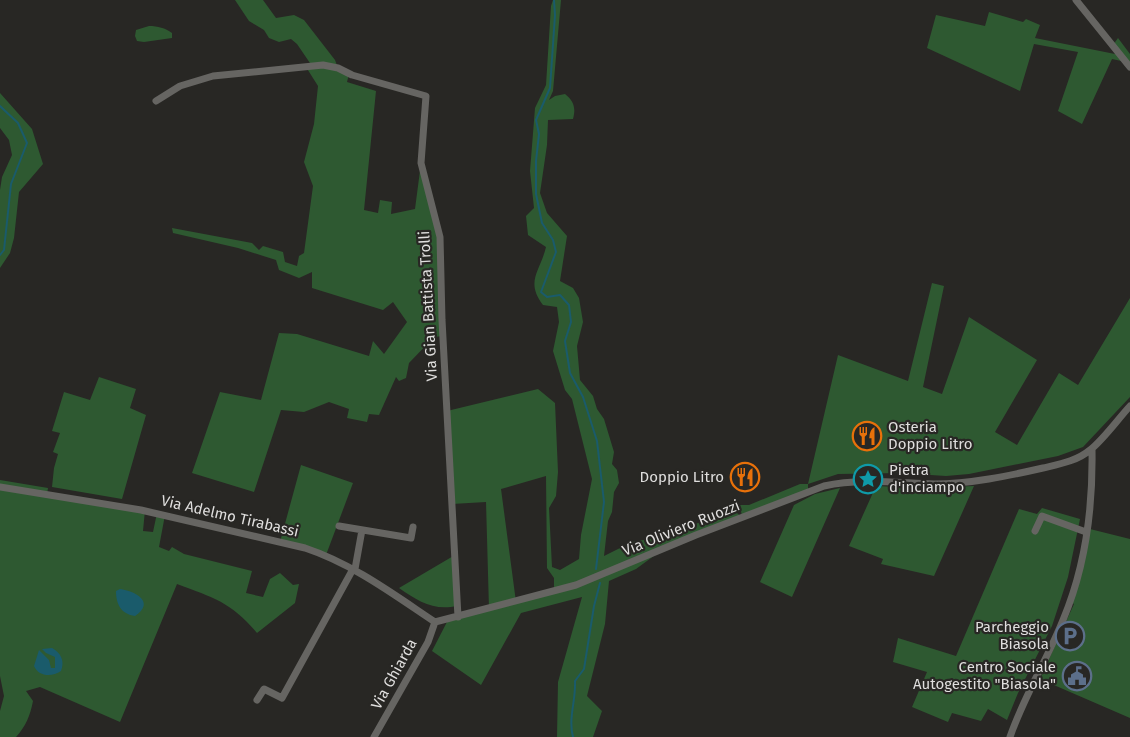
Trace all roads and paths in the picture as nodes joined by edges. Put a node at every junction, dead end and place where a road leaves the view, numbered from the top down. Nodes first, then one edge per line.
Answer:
1 (1076, 0) edge
2 (1130, 67) edge
3 (156, 100) dead end
4 (1130, 406) edge
5 (1092, 449) junction
6 (0, 487) edge
7 (339, 526) dead end
8 (413, 527) dead end
9 (362, 530) junction
10 (1035, 531) dead end
11 (1086, 532) junction
12 (354, 569) junction
13 (458, 617) junction
14 (435, 622) junction
15 (257, 700) dead end
16 (374, 737) edge
17 (1010, 737) edge

1 - 2 street
3 - 13 street, Via Gian Battista Trolli
4 - 5 street, Via Oliviero Ruozzi
5 - 11 street
5 - 13 street, Via Oliviero Ruozzi
6 - 12 street, Via Adelmo Tirabassi
7 - 9 street
8 - 9 street
9 - 12 street
10 - 11 street
11 - 17 street
12 - 14 street, Via Adelmo Tirabassi
12 - 15 street
13 - 14 street, Via Oliviero Ruozzi
14 - 16 street, Via Ghiarda

